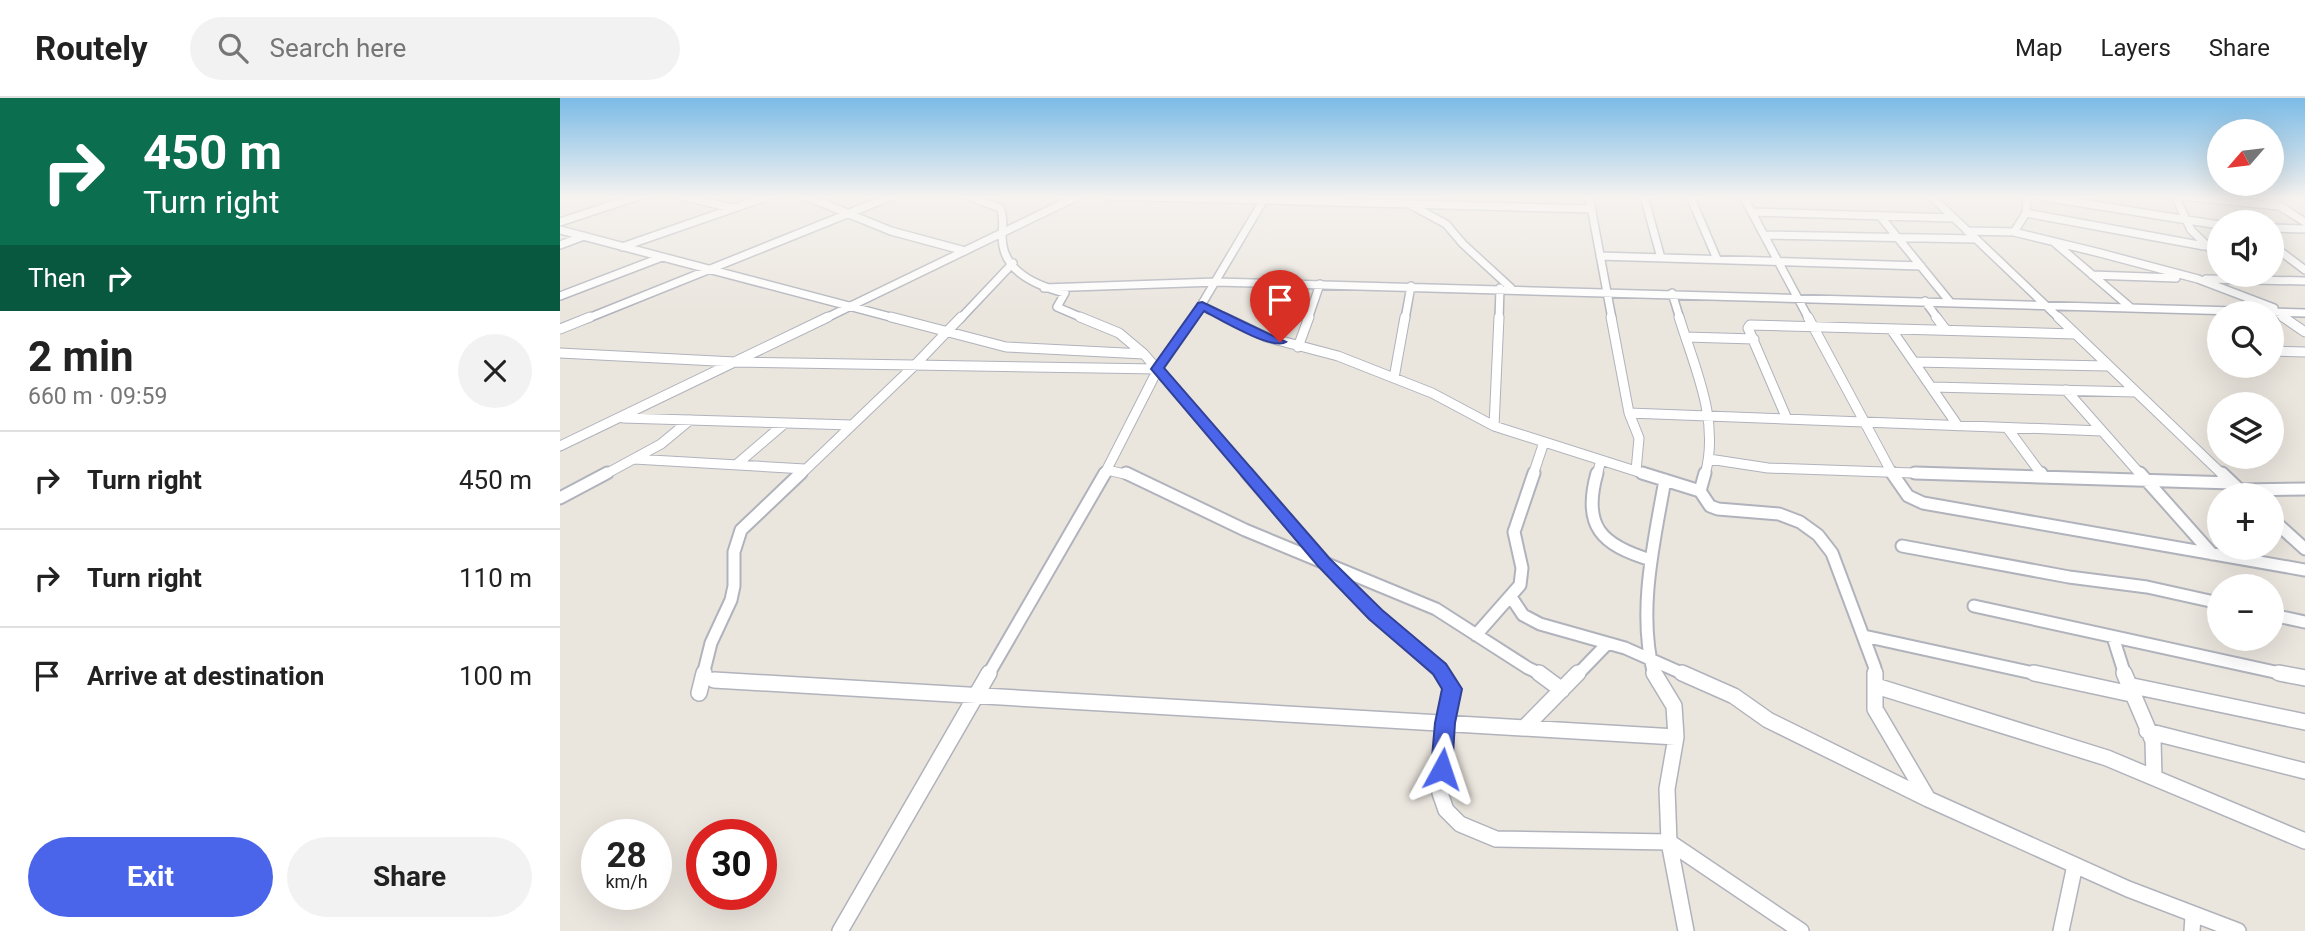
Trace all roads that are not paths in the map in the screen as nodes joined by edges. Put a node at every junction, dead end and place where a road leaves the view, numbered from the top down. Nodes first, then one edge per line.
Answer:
1 (579, 235) edge
2 (657, 235) edge
3 (796, 235) edge
4 (905, 235) edge
5 (998, 235) edge
6 (1005, 235) edge
7 (1243, 235) edge
8 (1455, 235) edge
9 (1596, 235) edge
10 (1655, 235) edge
11 (1706, 235) edge
12 (1765, 235) joint
13 (1895, 235) edge
14 (1971, 235) edge
15 (2025, 235) edge
16 (2144, 235) edge
17 (2195, 235) edge
18 (584, 236) junction
19 (1898, 238) junction
20 (1976, 239) junction
21 (2053, 242) junction
22 (560, 244) edge
23 (2204, 246) junction
24 (622, 247) junction
25 (2207, 248) edge
26 (965, 251) junction
27 (2284, 254) edge
28 (1600, 256) junction
29 (663, 257) junction
30 (1661, 258) junction
31 (1717, 260) junction
32 (1780, 261) junction
33 (1013, 263) junction
34 (1921, 266) junction
35 (710, 269) junction
36 (2305, 270) edge
37 (2092, 275) junction
38 (2197, 279) junction
39 (2207, 279) edge
40 (2284, 281) edge
41 (2305, 281) edge
42 (1216, 282) junction
43 (1320, 284) junction
44 (1411, 286) junction
45 (1044, 288) junction
46 (1500, 288) junction
47 (1511, 288) junction
48 (1607, 291) junction
49 (1672, 293) junction
50 (560, 296) edge
51 (1798, 298) junction
52 (1925, 301) junction
53 (2252, 301) edge
54 (1950, 302) junction
55 (853, 305) junction
56 (2045, 305) junction
57 (1202, 306) junction
58 (2130, 307) junction
59 (2207, 310) edge
60 (2284, 312) edge
61 (2305, 313) edge
62 (2284, 316) edge
63 (1812, 326) junction
64 (560, 329) edge
65 (1891, 329) junction
66 (1946, 330) junction
67 (947, 331) junction
68 (2305, 332) edge
69 (2076, 334) junction
70 (1686, 337) junction
71 (1754, 339) junction
72 (1298, 346) junction
73 (2284, 351) edge
74 (2305, 352) edge
75 (560, 353) edge
76 (1144, 354) junction
77 (735, 362) junction
78 (1914, 362) junction
79 (915, 365) junction
80 (2108, 366) junction
81 (1157, 369) junction
82 (1394, 378) junction
83 (1932, 387) junction
84 (2066, 390) junction
85 (2136, 392) junction
86 (1629, 413) junction
87 (1710, 416) junction
88 (620, 418) junction
89 (1787, 419) junction
90 (690, 420) junction
91 (1864, 422) junction
92 (785, 423) junction
93 (851, 425) junction
94 (1494, 426) junction
95 (1958, 426) junction
96 (2008, 429) junction
97 (2102, 431) junction
98 (1544, 442) junction
99 (560, 446) edge
100 (634, 459) junction
101 (1601, 460) junction
102 (1709, 460) junction
103 (736, 465) junction
104 (805, 469) junction
105 (1107, 470) junction
106 (1636, 471) junction
107 (1890, 471) junction
108 (2043, 476) junction
109 (1665, 480) junction
110 (2146, 480) junction
111 (2232, 483) edge
112 (2207, 486) edge
113 (2284, 489) edge
114 (2305, 489) edge
115 (1700, 491) junction
116 (560, 498) edge
117 (2284, 530) edge
118 (1902, 546) dead end
119 (2207, 548) edge
120 (2305, 549) edge
121 (2207, 553) edge
122 (1651, 560) junction
123 (2247, 560) edge
124 (1324, 562) junction
125 (2305, 570) edge
126 (1511, 597) junction
127 (2207, 600) edge
128 (1974, 606) dead end
129 (2284, 618) edge
130 (2305, 622) edge
131 (1476, 635) junction
132 (1864, 636) junction
133 (2113, 637) junction
134 (1607, 644) junction
135 (1650, 659) junction
136 (2305, 678) edge
137 (714, 680) dead end
138 (1876, 686) junction
139 (1562, 690) junction
140 (2130, 690) junction
141 (699, 693) dead end
142 (976, 695) junction
143 (2305, 722) edge
144 (1445, 723) junction
145 (1524, 728) junction
146 (2147, 730) junction
147 (1676, 737) junction
148 (2305, 771) edge
149 (2154, 777) junction
150 (1928, 799) junction
151 (2305, 841) edge
152 (1670, 842) junction
153 (2075, 865) junction
154 (2192, 923) edge
155 (839, 931) edge
156 (1686, 931) edge
157 (1801, 931) edge
158 (2061, 931) edge
159 (2238, 931) edge

1 - 18 street
2 - 24 street
3 - 35 street
4 - 26 street
5 - 26 street
6 - 33 street
7 - 42 street
8 - 47 street
9 - 28 street
10 - 30 street
11 - 31 street
12 - 19 street
12 - 32 street
13 - 19 street
14 - 20 street
15 - 21 street
16 - 23 street
17 - 23 street
18 - 22 street
18 - 24 street
19 - 20 street
19 - 34 street
20 - 56 street
21 - 37 street
21 - 38 street
23 - 25 street
24 - 29 street
26 - 55 street
27 - 36 street
28 - 30 street
28 - 48 street
29 - 35 street
29 - 50 street
30 - 31 street
31 - 32 street
32 - 34 street
32 - 51 street
33 - 45 street
33 - 67 street
34 - 54 street
35 - 55 street
35 - 64 street
37 - 38 street
37 - 58 street
38 - 39 street
38 - 53 street
40 - 41 street
42 - 43 street
42 - 45 street
42 - 57 street
43 - 44 street
43 - 72 street
44 - 46 street
44 - 82 street
45 - 76 street
46 - 47 street
46 - 94 street
47 - 48 street
48 - 49 street
48 - 86 street
49 - 51 street
49 - 70 street
51 - 52 street
51 - 63 street
52 - 54 street
52 - 66 street
54 - 56 street
55 - 67 street
55 - 77 street
56 - 58 street
56 - 69 street
57 - 72 street
57 - 81 street
58 - 59 street
60 - 61 street
62 - 68 street
63 - 65 street
63 - 71 street
63 - 91 street
65 - 66 street
65 - 78 street
66 - 69 street
67 - 76 street
67 - 79 street
69 - 80 street
70 - 71 street
70 - 87 street
71 - 89 street
72 - 82 street
73 - 74 street
75 - 77 street
76 - 81 street
77 - 79 street
77 - 88 street
78 - 80 street
78 - 83 street
79 - 81 street
79 - 93 street
80 - 85 street
81 - 105 street
81 - 124 street
82 - 94 street
83 - 84 street
83 - 95 street
84 - 85 street
84 - 97 street
85 - 111 street
86 - 87 street
86 - 106 street
87 - 89 street
87 - 102 street
88 - 90 street
88 - 99 street
89 - 91 street
90 - 92 street
90 - 100 street
91 - 95 street
91 - 107 street
92 - 93 street
92 - 103 street
93 - 104 street
94 - 98 street
95 - 96 street
96 - 97 street
96 - 108 street
97 - 110 street
98 - 101 street
98 - 126 street
100 - 103 street
100 - 116 street
101 - 106 street
101 - 122 street
102 - 107 street
102 - 115 street
103 - 104 street
104 - 141 street
105 - 124 street
105 - 142 street
106 - 109 street
107 - 108 street
107 - 121 street
108 - 110 street
109 - 115 street
109 - 122 street
110 - 112 street
110 - 119 street
113 - 114 street
115 - 132 street
117 - 120 street
118 - 127 street
122 - 135 street
123 - 125 street
124 - 131 street
124 - 144 street
126 - 131 street
126 - 134 street
128 - 133 street
129 - 130 street
131 - 139 street
132 - 138 street
132 - 140 street
133 - 136 street
133 - 140 street
134 - 135 street
134 - 139 street
135 - 147 street
135 - 150 street
137 - 142 street
138 - 149 street
138 - 150 street
139 - 145 street
140 - 143 street
140 - 146 street
142 - 144 street
142 - 155 street
144 - 145 street
144 - 152 street
145 - 147 street
146 - 148 street
146 - 149 street
147 - 152 street
149 - 151 street
150 - 153 street
152 - 156 street
152 - 157 street
153 - 154 street
153 - 158 street
154 - 159 street

